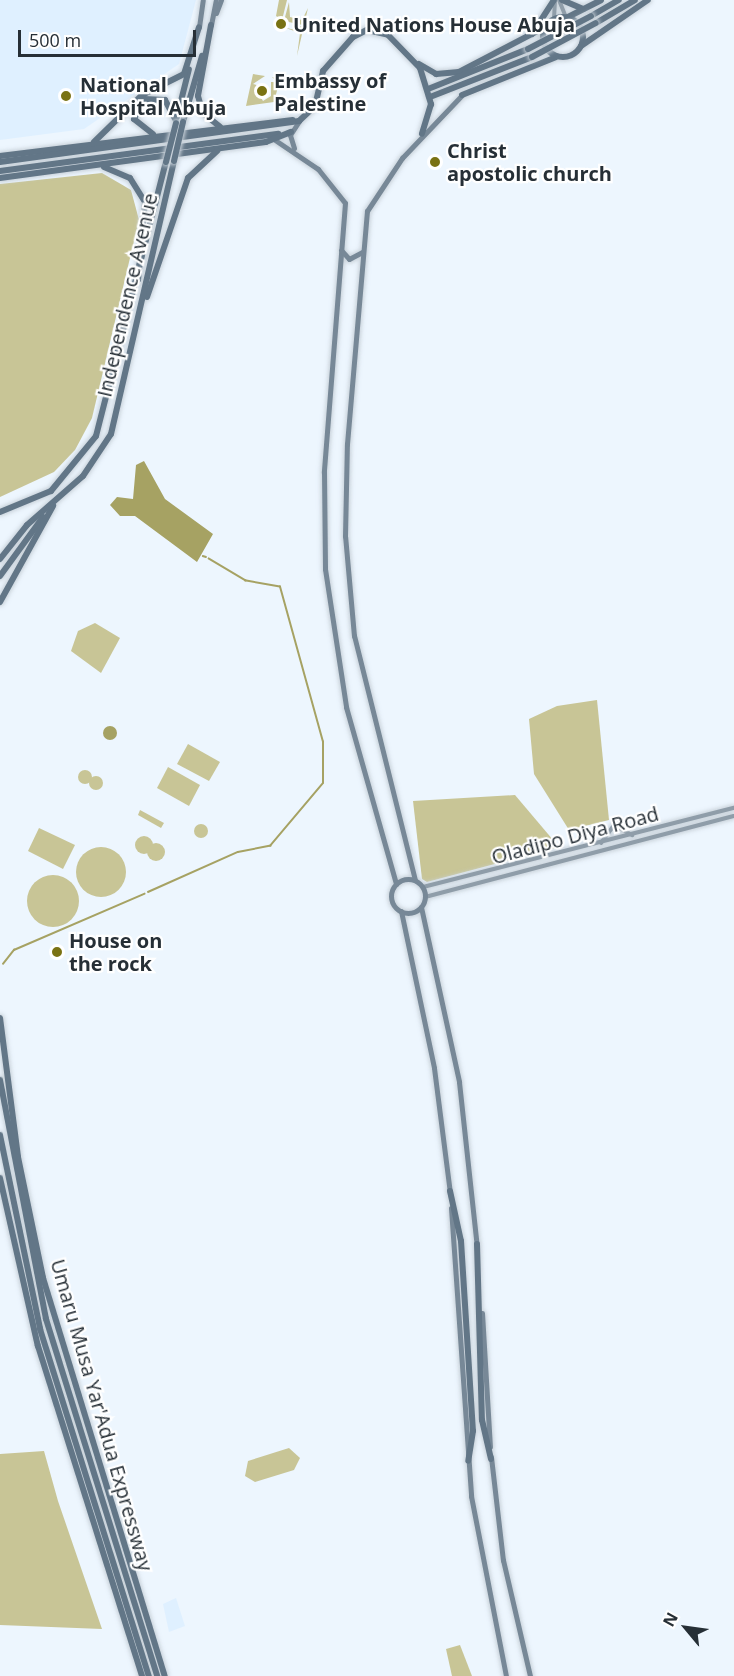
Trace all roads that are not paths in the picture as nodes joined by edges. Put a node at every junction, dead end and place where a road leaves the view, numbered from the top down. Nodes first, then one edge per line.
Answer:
1 (203, 0) edge
2 (218, 0) edge
3 (558, 0) edge
4 (601, 0) edge
5 (619, 0) edge
6 (635, 0) edge
7 (648, 0) edge
8 (586, 8) junction
9 (567, 17) junction
10 (554, 19) junction
11 (211, 22) junction
12 (199, 27) junction
13 (545, 27) junction
14 (527, 39) junction
15 (581, 46) junction
16 (556, 57) junction
17 (416, 60) junction
18 (463, 70) junction
19 (439, 86) junction
20 (428, 89) junction
21 (462, 95) joint
22 (429, 98) junction
23 (299, 121) junction
24 (178, 122) junction
25 (220, 126) junction
26 (291, 132) junction
27 (422, 134) junction
28 (163, 135) junction
29 (275, 140) joint
30 (266, 142) junction
31 (85, 145) junction
32 (226, 147) junction
33 (294, 148) junction
34 (0, 156) edge
35 (38, 159) junction
36 (0, 162) edge
37 (60, 164) junction
38 (88, 167) junction
39 (0, 171) edge
40 (34, 175) junction
41 (0, 178) edge
42 (341, 250) junction
43 (363, 250) junction
44 (138, 282) junction
45 (130, 354) junction
46 (57, 500) junction
47 (1, 511) edge
48 (0, 559) edge
49 (0, 576) edge
50 (0, 602) edge
51 (734, 808) edge
52 (734, 816) edge
53 (633, 836) junction
54 (600, 844) junction
55 (415, 880) junction
56 (396, 884) junction
57 (423, 887) junction
58 (425, 897) junction
59 (421, 907) junction
60 (401, 911) junction
61 (0, 1018) edge
62 (0, 1080) edge
63 (0, 1135) edge
64 (18, 1157) junction
65 (0, 1167) edge
66 (0, 1178) edge
67 (15, 1180) junction
68 (8, 1183) junction
69 (450, 1191) junction
70 (477, 1244) junction
71 (476, 1278) junction
72 (462, 1281) junction
73 (481, 1367) junction
74 (467, 1368) junction
75 (74, 1404) junction
76 (77, 1412) junction
77 (491, 1459) junction
78 (468, 1461) junction
79 (131, 1572) junction
80 (110, 1577) junction
81 (131, 1596) junction
82 (124, 1600) junction
83 (147, 1643) junction
84 (139, 1645) junction
85 (159, 1661) junction
86 (139, 1667) junction
87 (142, 1676) edge
88 (149, 1676) edge
89 (157, 1676) edge
90 (165, 1676) edge
91 (506, 1676) edge
92 (530, 1676) edge

1 - 12 main road, Independence Avenue
2 - 11 main road, Independence Avenue
3 - 8 highway
3 - 9 main road
3 - 10 main road
3 - 14 highway
4 - 8 highway
5 - 19 highway, bridge
6 - 22 highway, bridge
7 - 15 highway
8 - 9 highway
9 - 10 highway
9 - 15 highway
10 - 13 highway
11 - 24 highway, Independence Avenue
11 - 25 highway
12 - 24 highway, Independence Avenue
12 - 31 highway
13 - 14 highway
13 - 16 highway
14 - 18 highway
15 - 16 highway
16 - 21 highway
17 - 18 highway
17 - 20 highway
17 - 23 highway
18 - 19 highway
19 - 20 highway
20 - 22 highway
21 - 27 main road
22 - 27 highway
23 - 25 highway
23 - 26 main road
23 - 35 highway
24 - 28 highway
24 - 44 highway, Independence Avenue, bridge
24 - 45 highway, Independence Avenue, bridge
25 - 28 highway
26 - 30 highway
26 - 33 main road
26 - 37 highway
27 - 43 main road
28 - 31 highway
29 - 30 highway
29 - 33 main road
30 - 32 highway
31 - 34 highway
31 - 35 highway
32 - 38 highway
32 - 45 highway
33 - 42 main road
34 - 35 highway
35 - 36 highway
37 - 39 highway
37 - 40 highway
38 - 40 highway
38 - 44 highway
40 - 41 highway
42 - 43 main road
42 - 56 main road
43 - 55 main road
44 - 47 highway, Independence Avenue
45 - 46 highway, Independence Avenue
46 - 48 highway, Independence Avenue
46 - 49 highway
46 - 50 highway
51 - 53 main road, Oladipo Diya Road
52 - 58 main road, Oladipo Diya Road
53 - 54 main road, Oladipo Diya Road
53 - 54 main road
54 - 57 main road, Oladipo Diya Road
55 - 56 main road
55 - 57 main road
56 - 60 main road
57 - 58 main road
58 - 59 main road
59 - 60 main road
59 - 70 main road
60 - 69 main road
61 - 64 highway, Umaru Musa Yar'Adua Expressway
62 - 67 highway, Umaru Musa Yar'Adua Expressway
63 - 68 highway, Umaru Musa Yar'Adua Expressway
64 - 67 highway
64 - 75 highway, Umaru Musa Yar'Adua Expressway
65 - 68 highway
66 - 80 highway, Umaru Musa Yar'Adua Expressway
67 - 75 highway, Umaru Musa Yar'Adua Expressway
68 - 82 highway, Umaru Musa Yar'Adua Expressway
69 - 72 highway
69 - 78 main road
70 - 71 highway
70 - 77 main road
71 - 72 highway
71 - 73 highway
72 - 74 highway
73 - 74 highway
73 - 77 highway
74 - 78 highway
75 - 76 highway, Umaru Musa Yar'Adua Expressway
76 - 79 highway, Umaru Musa Yar'Adua Expressway
76 - 81 highway, Umaru Musa Yar'Adua Expressway
77 - 92 main road
78 - 91 main road
79 - 81 highway
79 - 85 highway, Umaru Musa Yar'Adua Expressway
80 - 82 highway
80 - 86 highway, Umaru Musa Yar'Adua Expressway
81 - 83 highway, Umaru Musa Yar'Adua Expressway
82 - 84 highway, Umaru Musa Yar'Adua Expressway
83 - 85 highway
83 - 89 highway, Umaru Musa Yar'Adua Expressway
84 - 86 highway
84 - 88 highway, Umaru Musa Yar'Adua Expressway
85 - 90 highway, Umaru Musa Yar'Adua Expressway
86 - 87 highway, Umaru Musa Yar'Adua Expressway

